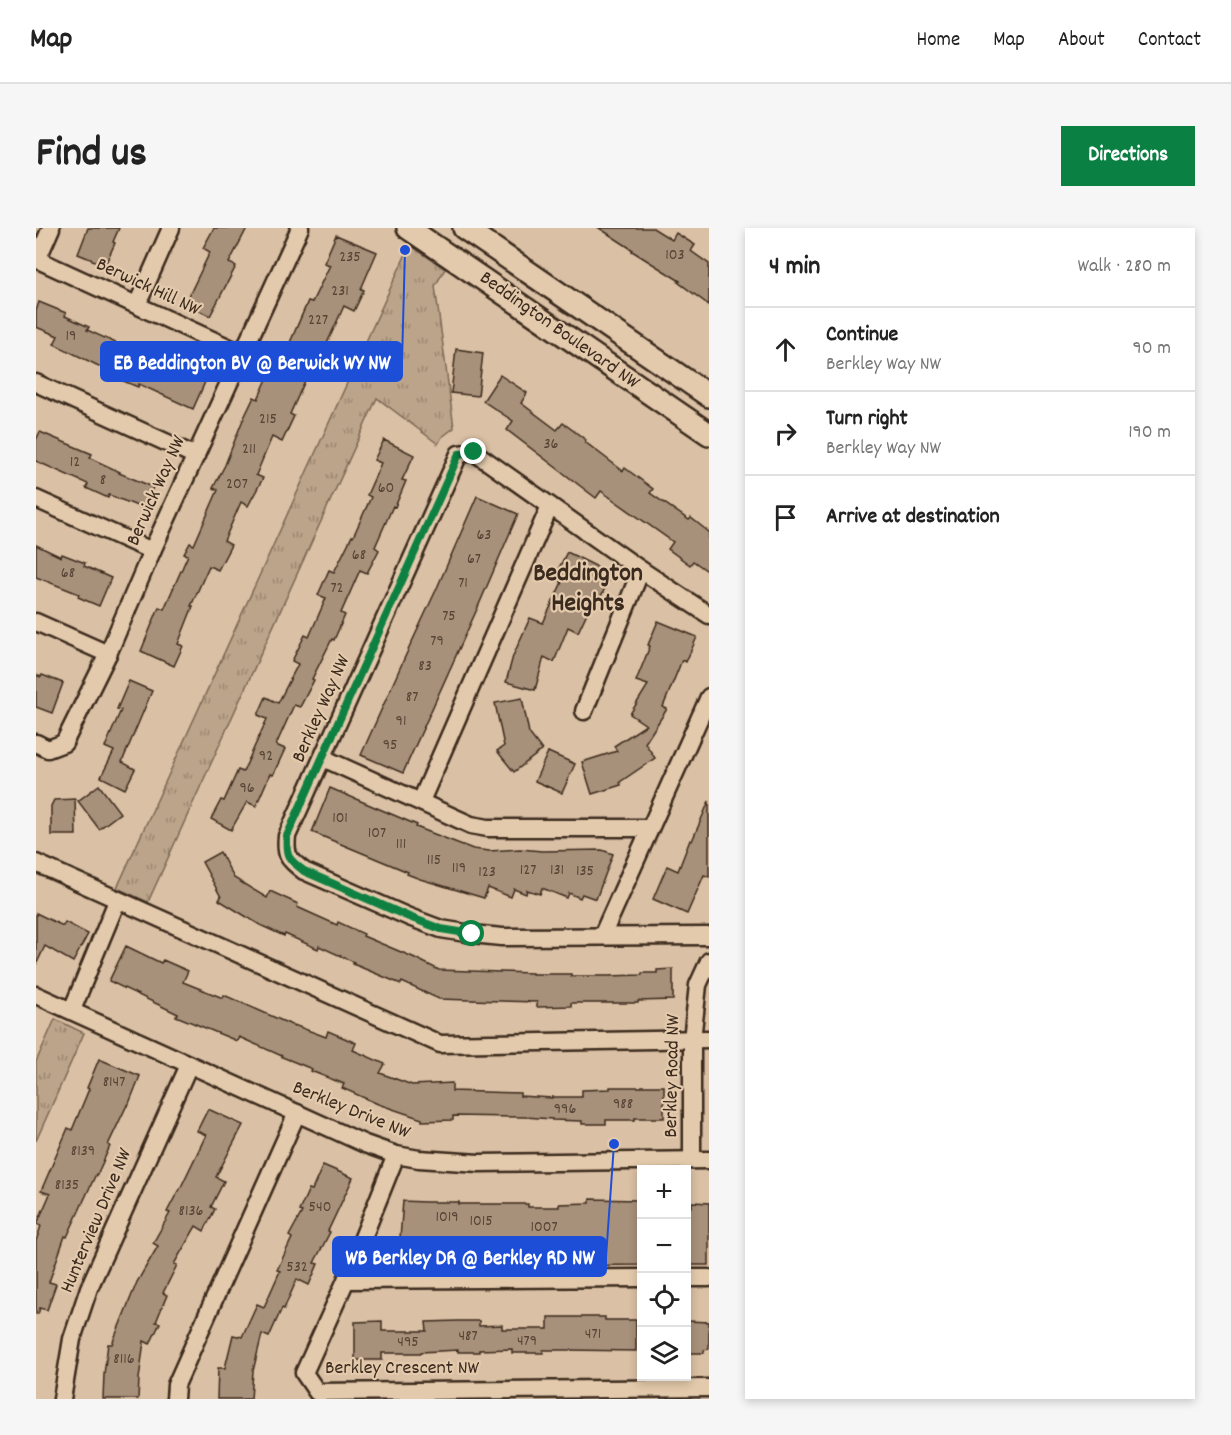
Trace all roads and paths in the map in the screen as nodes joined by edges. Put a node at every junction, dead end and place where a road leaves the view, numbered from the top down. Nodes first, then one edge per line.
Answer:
1 (51, 228) edge
2 (171, 228) edge
3 (300, 228) edge
4 (408, 228) edge
5 (464, 228) edge
6 (37, 260) edge
7 (137, 305) junction
8 (243, 354) junction
9 (36, 383) edge
10 (709, 396) edge
11 (709, 434) edge
12 (196, 456) junction
13 (36, 499) edge
14 (550, 506) junction
15 (153, 551) junction
16 (641, 570) junction
17 (709, 615) edge
18 (36, 622) edge
19 (108, 654) junction
20 (709, 697) edge
21 (584, 711) dead end
22 (36, 743) edge
23 (323, 758) junction
24 (421, 801) junction
25 (650, 828) junction
26 (36, 863) edge
27 (117, 901) junction
28 (602, 936) junction
29 (709, 936) edge
30 (709, 961) edge
31 (36, 995) edge
32 (72, 1010) junction
33 (709, 1039) edge
34 (692, 1040) junction
35 (189, 1065) junction
36 (297, 1113) junction
37 (396, 1155) junction
38 (701, 1160) edge
39 (637, 1278) edge
40 (691, 1278) edge
41 (709, 1278) edge
42 (346, 1280) junction
43 (709, 1388) edge
44 (62, 1399) edge
45 (175, 1399) edge

1 - 6 street
2 - 7 street
3 - 8 street, Berwick Way NW
4 - 11 main road, Beddington Boulevard NW
5 - 10 main road, Beddington Boulevard NW
6 - 7 street, Berwick Hill NW
7 - 8 street, Berwick Hill NW
8 - 12 street, Berwick Way NW
9 - 12 street
12 - 15 street, Berwick Way NW
13 - 15 street
14 - 16 street, Berkley Way NW
14 - 23 street, Berkley Way NW
14 - 24 street
15 - 19 street, Berwick Way NW
16 - 17 street, Berkley Way NW
16 - 21 street
18 - 19 street
19 - 22 street, Berwick Way NW
20 - 25 street
23 - 24 street
23 - 28 street, Berkley Way NW
24 - 25 street
25 - 28 street
26 - 27 street
27 - 32 street
27 - 34 street
28 - 29 street, Berkley Way NW
30 - 34 street, Berkley Road NW
31 - 32 street, Berkley Drive NW
32 - 35 street, Berkley Drive NW
33 - 34 street
34 - 38 street, Berkley Road NW
35 - 36 street, Berkley Drive NW
35 - 44 street, Hunterview Drive NW
36 - 37 street, Berkley Drive NW
36 - 45 street
37 - 38 street, Berkley Drive NW
37 - 42 street, Berkley Crescent NW
39 - 42 street
40 - 41 street
42 - 43 street, Berkley Crescent NW

